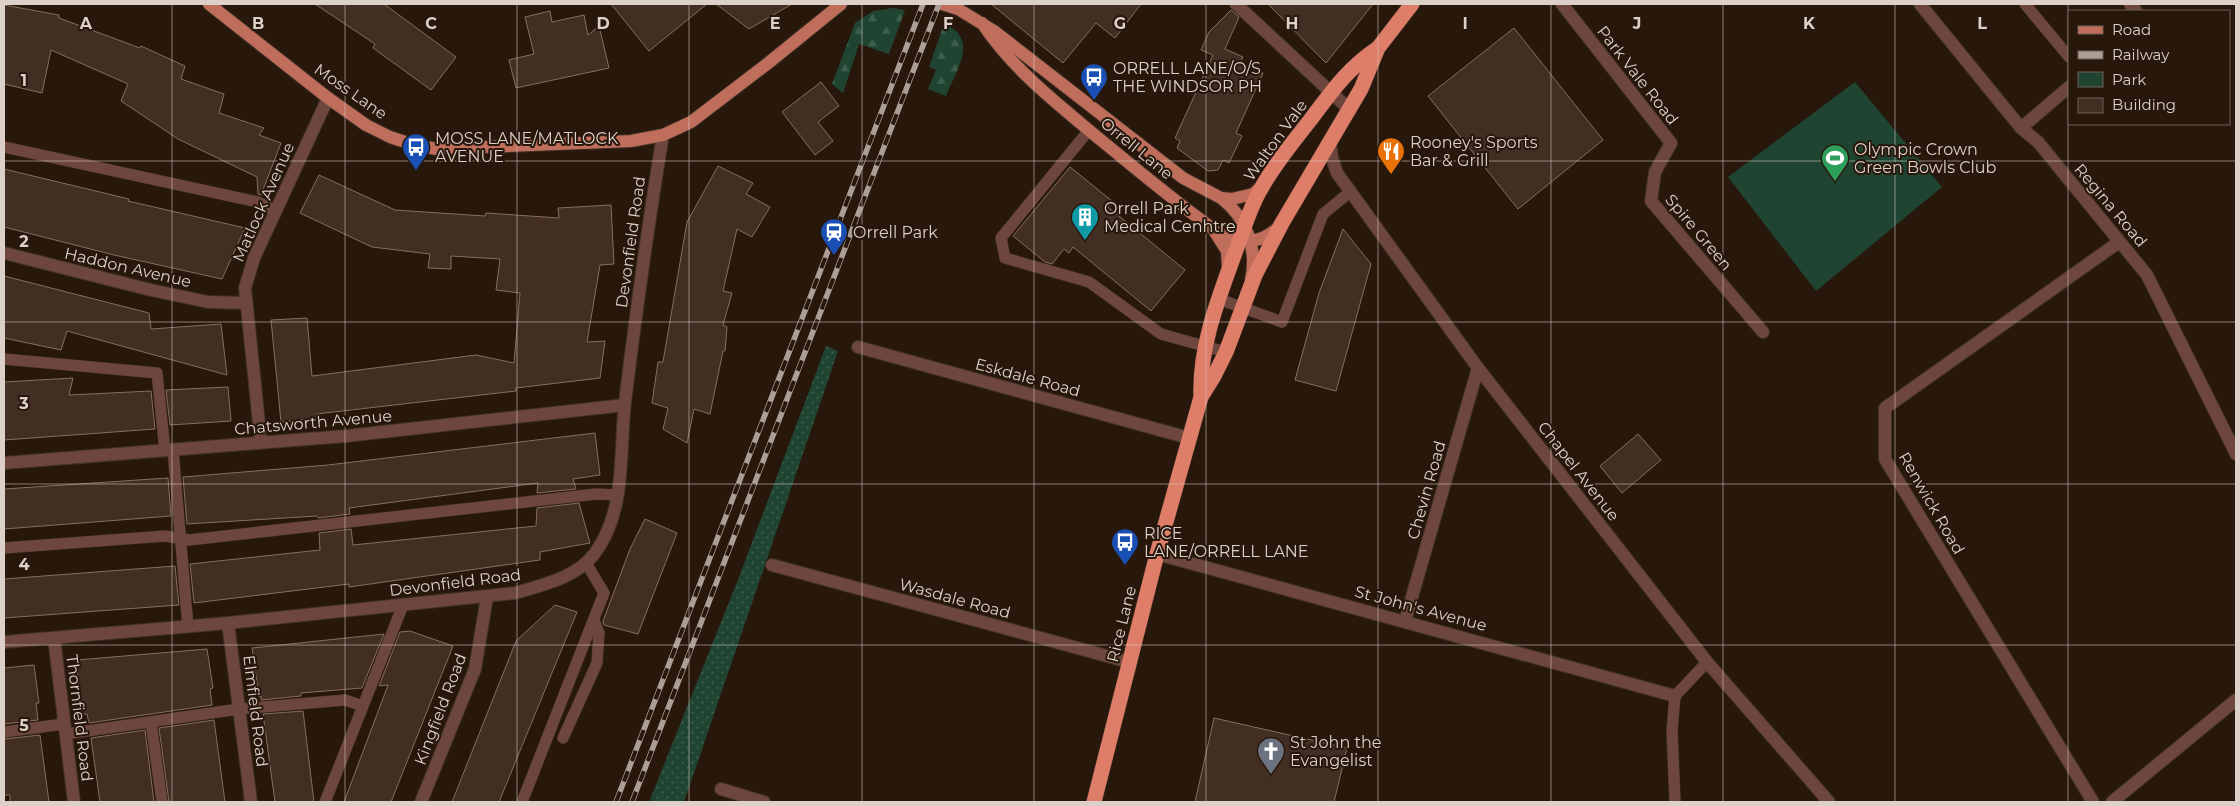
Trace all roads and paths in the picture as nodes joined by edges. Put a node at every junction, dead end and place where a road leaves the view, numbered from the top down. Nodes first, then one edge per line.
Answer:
1 (210, 4) edge
2 (842, 4) edge
3 (942, 4) edge
4 (1236, 4) edge
5 (1412, 4) edge
6 (1562, 4) edge
7 (1920, 4) edge
8 (2025, 4) edge
9 (982, 23) junction
10 (1378, 48) junction
11 (2068, 56) edge
12 (2068, 88) edge
13 (1330, 94) junction
14 (328, 98) junction
15 (1350, 110) junction
16 (2021, 128) junction
17 (1089, 130) junction
18 (663, 135) junction
19 (1330, 142) junction
20 (1671, 143) joint
21 (4, 147) edge
22 (1261, 187) junction
23 (1350, 192) junction
24 (1221, 198) junction
25 (276, 211) junction
26 (1282, 223) junction
27 (1244, 226) junction
28 (1214, 230) junction
29 (1245, 241) junction
30 (2119, 242) junction
31 (4, 253) edge
32 (1227, 274) junction
33 (1249, 288) junction
34 (1219, 299) junction
35 (246, 304) junction
36 (1242, 307) junction
37 (1763, 332) dead end
38 (1205, 346) junction
39 (858, 347) dead end
40 (1226, 352) junction
41 (4, 359) edge
42 (1478, 368) junction
43 (1201, 397) junction
44 (625, 405) junction
45 (1190, 438) junction
46 (261, 444) junction
47 (169, 451) junction
48 (2236, 454) edge
49 (4, 464) edge
50 (618, 495) junction
51 (180, 538) junction
52 (4, 548) edge
53 (1157, 554) junction
54 (586, 563) junction
55 (772, 565) dead end
56 (487, 597) junction
57 (403, 605) junction
58 (594, 620) junction
59 (1405, 621) junction
60 (228, 623) junction
61 (188, 627) junction
62 (54, 638) junction
63 (4, 642) edge
64 (1129, 662) junction
65 (1707, 662) junction
66 (1675, 696) junction
67 (2236, 700) edge
68 (363, 706) junction
69 (239, 709) junction
70 (152, 722) junction
71 (65, 729) junction
72 (4, 732) edge
73 (563, 738) dead end
74 (721, 789) dead end
75 (74, 802) edge
76 (162, 802) edge
77 (251, 802) edge
78 (325, 802) edge
79 (421, 802) edge
80 (522, 802) edge
81 (764, 802) edge
82 (1094, 802) edge
83 (1675, 802) edge
84 (1829, 802) edge
85 (2093, 802) edge
86 (2112, 802) edge

1 - 14 main road, Moss Lane
2 - 18 main road, Moss Lane
3 - 9 main road, Orrell Lane
4 - 13 street
5 - 10 highway, Walton Vale
6 - 20 street, Park Vale Road
7 - 16 street, Regina Road
8 - 11 lane
9 - 17 main road, Orrell Lane
9 - 24 main road, Orrell Lane
10 - 13 highway, Walton Vale
10 - 15 highway, Walton Vale
12 - 16 street
13 - 15 street
13 - 22 highway, Walton Vale
14 - 18 main road, Moss Lane
14 - 25 street, Matlock Avenue
15 - 19 highway, Walton Vale
16 - 30 street, Regina Road
17 - 28 main road, Orrell Lane
17 - 38 lane
18 - 44 street, Devonfield Road
19 - 23 street, Chapel Avenue
19 - 26 highway, Walton Vale
20 - 37 street, Spire Green
21 - 25 lane
22 - 24 main road
22 - 27 highway, Walton Vale
23 - 36 lane
23 - 42 street, Chapel Avenue
24 - 27 main road, Orrell Lane
25 - 35 street, Matlock Avenue
26 - 29 main road
26 - 33 highway, Walton Vale
27 - 29 highway, Walton Vale
28 - 29 main road, Orrell Lane
28 - 32 main road, Orrell Lane
29 - 32 highway, Walton Vale
29 - 33 main road
30 - 48 street, Regina Road
30 - 85 street, Renwick Road
31 - 35 street, Haddon Avenue
32 - 34 highway, Walton Vale
33 - 36 highway, Walton Vale
34 - 36 lane
34 - 38 highway, Rice Lane
35 - 46 street, Matlock Avenue
36 - 40 highway, Rice Lane
38 - 40 lane
38 - 43 highway, Rice Lane
39 - 45 street, Eskdale Road
40 - 43 highway, Rice Lane
41 - 47 lane
42 - 59 street, Chevin Road
42 - 65 street, Chapel Avenue
43 - 45 highway, Rice Lane
44 - 46 street, Chatsworth Avenue
44 - 50 street, Devonfield Road
45 - 53 highway, Rice Lane
46 - 47 street, Chatsworth Avenue
47 - 49 street, Chatsworth Avenue
47 - 51 lane
50 - 51 lane
50 - 54 street, Devonfield Road
51 - 52 lane
51 - 61 lane
53 - 59 street, St John's Avenue
53 - 64 highway, Rice Lane
54 - 56 street, Devonfield Road
54 - 58 lane
55 - 64 street, Wasdale Road
56 - 57 street, Devonfield Road
56 - 79 street, Kingfield Road
57 - 60 street, Devonfield Road
57 - 68 lane
58 - 73 lane
58 - 80 lane
59 - 66 street, St John's Avenue
60 - 61 street, Devonfield Road
60 - 69 street, Elmfield Road
61 - 62 street, Devonfield Road
62 - 63 street, Devonfield Road
62 - 71 street, Thornfield Road
64 - 82 highway, Rice Lane
65 - 66 lane
65 - 84 street, Chapel Avenue
66 - 83 lane
67 - 86 street
68 - 69 lane
68 - 78 lane
69 - 70 lane
69 - 77 street, Elmfield Road
70 - 71 lane
70 - 76 lane
71 - 72 lane
71 - 75 street, Thornfield Road
74 - 81 street

